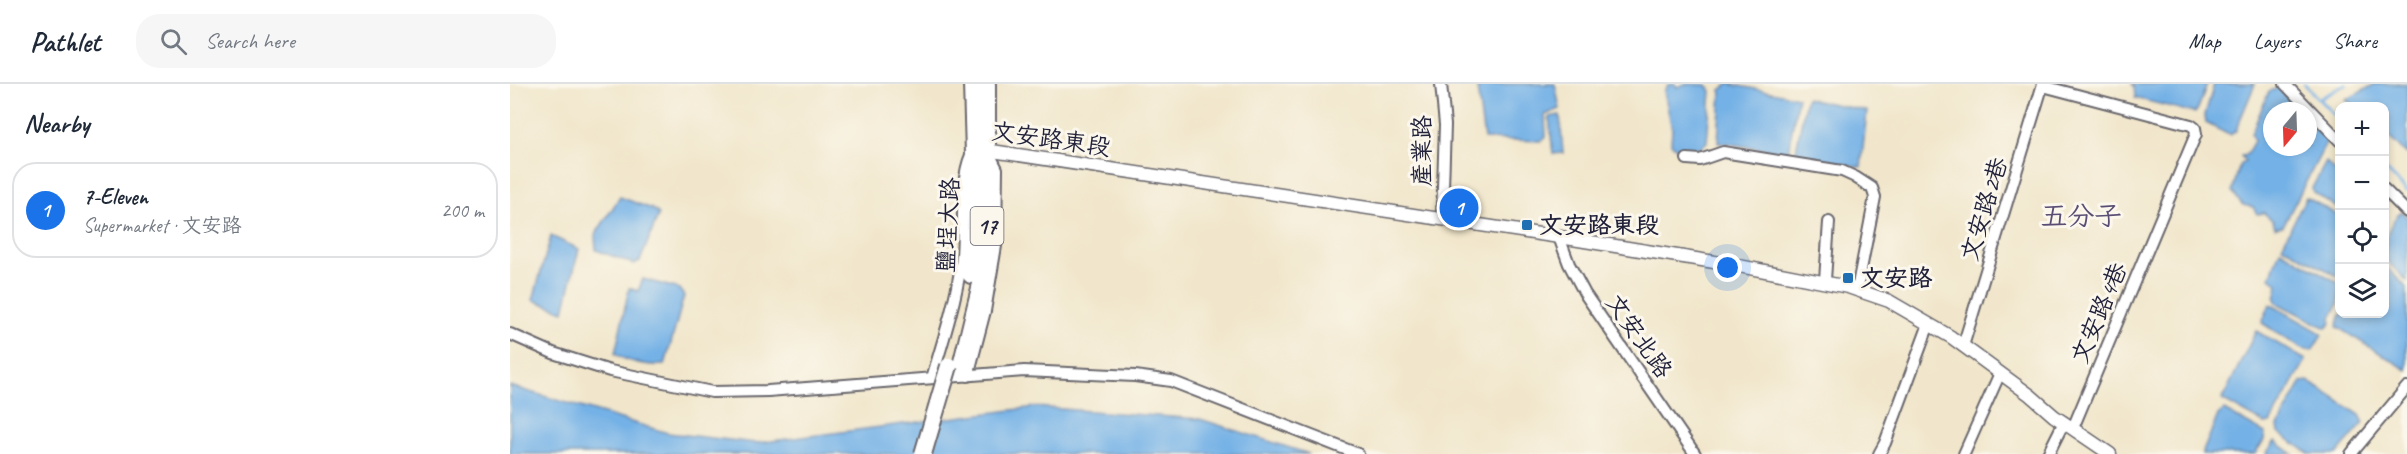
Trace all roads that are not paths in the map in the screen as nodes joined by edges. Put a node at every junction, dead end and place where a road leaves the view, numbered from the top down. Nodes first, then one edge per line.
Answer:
1 (972, 84) edge
2 (987, 84) edge
3 (1441, 84) edge
4 (2285, 84) edge
5 (2043, 85) edge
6 (2335, 136) edge
7 (980, 150) junction
8 (1687, 159) dead end
9 (2389, 193) edge
10 (2407, 212) edge
11 (1442, 219) junction
12 (1829, 222) dead end
13 (1559, 237) junction
14 (1825, 280) junction
15 (1857, 290) junction
16 (1929, 324) junction
17 (510, 334) edge
18 (1963, 346) junction
19 (959, 369) junction
20 (2000, 373) junction
21 (932, 378) junction
22 (2407, 387) edge
23 (2068, 425) junction
24 (923, 454) edge
25 (934, 454) edge
26 (1358, 454) edge
27 (1695, 454) edge
28 (1879, 454) edge
29 (1964, 454) edge
30 (2048, 454) edge
31 (2110, 454) edge
32 (2351, 454) edge

1 - 7 main road, 鹽埕大路 / 17
2 - 7 main road, 鹽埕大路 / 17
3 - 11 street, 產業路
4 - 6 street
5 - 18 street, 文安路2巷
5 - 23 street, 文安路4巷
7 - 11 street, 文安路東段
7 - 19 main road, 鹽埕大路 / 17
7 - 19 street
7 - 21 street
8 - 15 street
9 - 10 street
11 - 13 street
12 - 14 street
13 - 14 street
13 - 27 street, 文安北路
14 - 15 street
15 - 16 street
16 - 18 street
16 - 28 street
17 - 21 street
18 - 20 street
19 - 21 street
19 - 24 main road, 17, bridge
19 - 25 main road, 17
19 - 26 street
20 - 23 street
20 - 29 street
22 - 32 street
23 - 30 street
23 - 31 street

